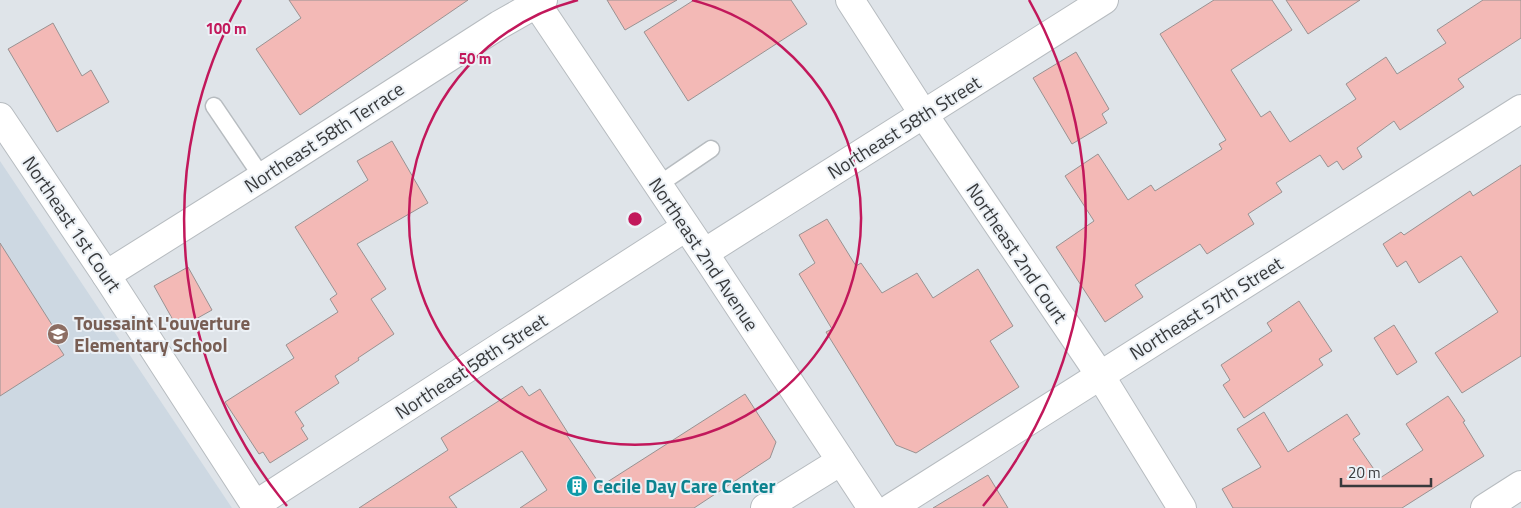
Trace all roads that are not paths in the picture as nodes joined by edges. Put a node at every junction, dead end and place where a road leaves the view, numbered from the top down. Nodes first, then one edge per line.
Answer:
1 (850, 0) edge
2 (1104, 0) edge
3 (538, 1) edge
4 (214, 106) dead end
5 (1521, 109) edge
6 (924, 115) junction
7 (0, 117) edge
8 (711, 149) dead end
9 (262, 177) junction
10 (658, 185) junction
11 (686, 227) junction
12 (704, 253) junction
13 (106, 275) junction
14 (1100, 375) junction
15 (841, 461) junction
16 (1521, 485) edge
17 (254, 507) edge
18 (765, 508) edge
19 (872, 508) edge
20 (890, 508) edge
21 (1182, 508) edge
22 (1485, 508) edge

1 - 6 street, Northeast 2nd Court
2 - 6 street, Northeast 58th Street
3 - 9 street, Northeast 58th Terrace
3 - 10 street, Northeast 2nd Avenue
4 - 9 lane
5 - 14 street, Northeast 57th Street
6 - 12 street, Northeast 58th Street
6 - 14 street, Northeast 2nd Court
7 - 13 street, Northeast 1st Court
8 - 10 lane
9 - 13 street, Northeast 58th Terrace
10 - 11 street, Northeast 2nd Avenue
11 - 12 street, Northeast 2nd Avenue
11 - 17 street, Northeast 58th Street
12 - 15 street, Northeast 2nd Avenue
13 - 17 street, Northeast 1st Court
14 - 20 street, Northeast 57th Street
14 - 21 street, Northeast 2nd Court
15 - 18 street
15 - 19 street, Northeast 2nd Avenue
16 - 22 street

